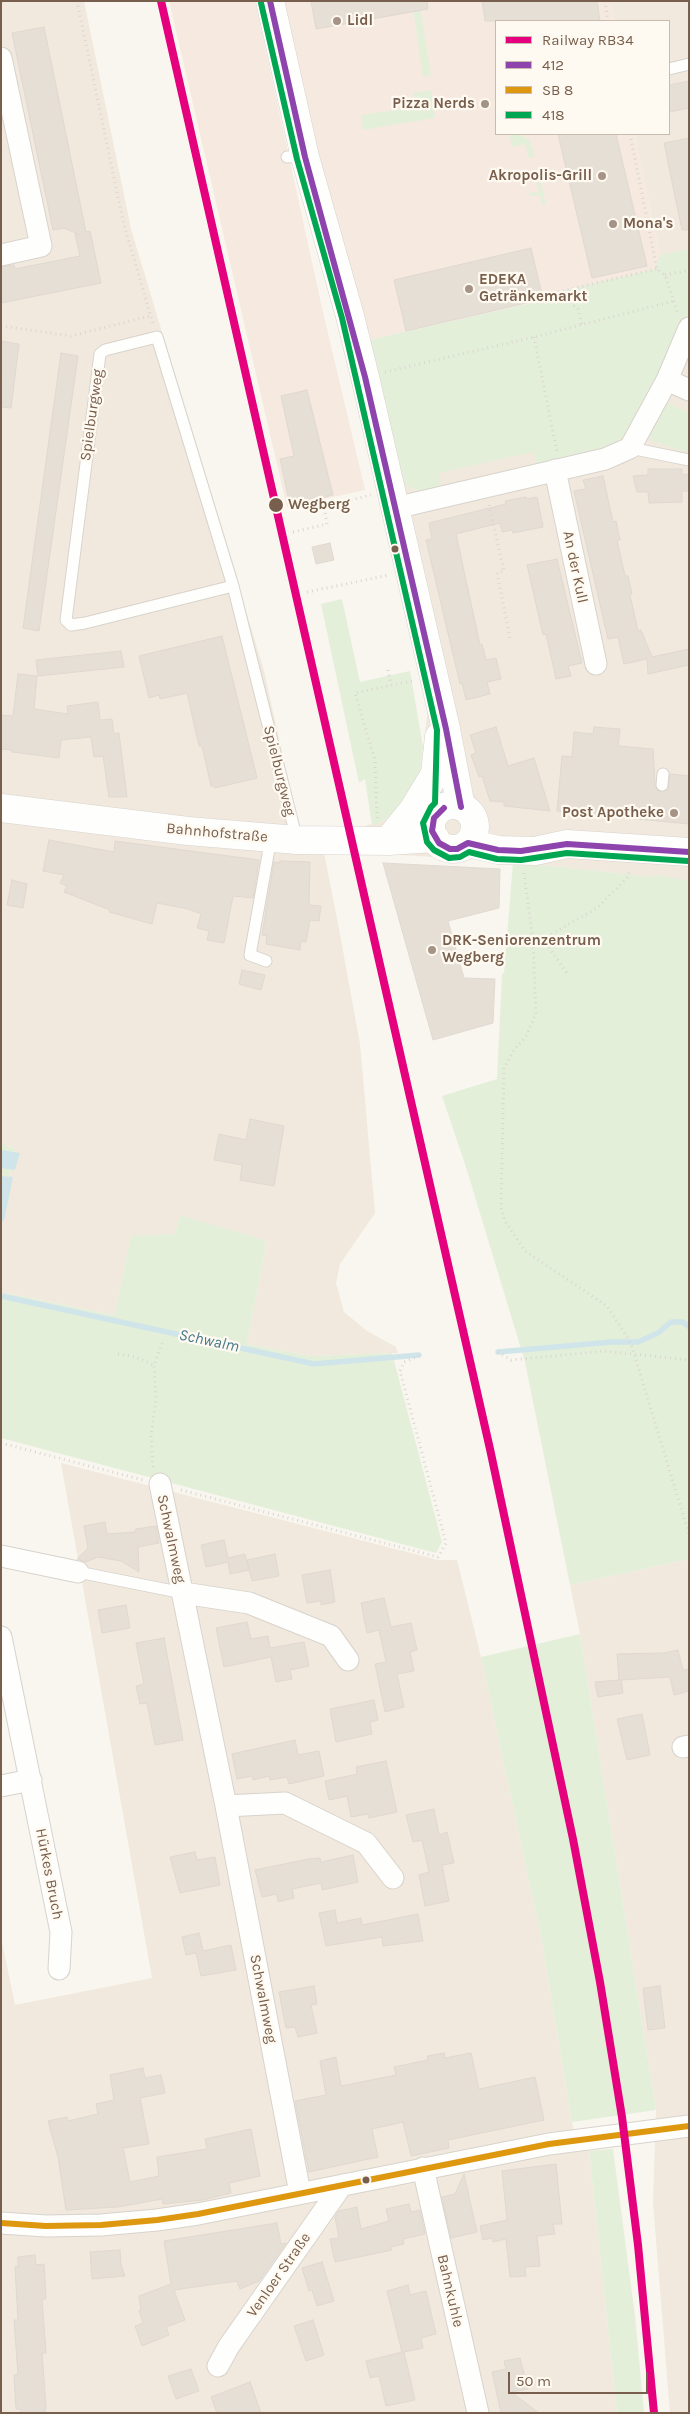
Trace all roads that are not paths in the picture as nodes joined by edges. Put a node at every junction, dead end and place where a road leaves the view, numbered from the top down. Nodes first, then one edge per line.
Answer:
1 (270, 1) edge
2 (1, 58) edge
3 (689, 64) edge
4 (670, 69) edge
5 (1, 255) edge
6 (687, 331) edge
7 (667, 380) junction
8 (689, 390) edge
9 (630, 448) junction
10 (689, 460) edge
11 (558, 469) junction
12 (393, 499) junction
13 (233, 586) junction
14 (596, 664) dead end
15 (435, 685) junction
16 (663, 774) dead end
17 (662, 786) dead end
18 (1, 808) edge
19 (462, 821) junction
20 (284, 839) junction
21 (383, 841) junction
22 (566, 844) junction
23 (689, 852) edge
24 (266, 961) dead end
25 (157, 1484) road end
26 (1, 1556) edge
27 (78, 1572) joint
28 (183, 1593) junction
29 (1, 1637) edge
30 (348, 1660) dead end
31 (30, 1780) junction
32 (1, 1786) edge
33 (226, 1806) junction
34 (392, 1878) dead end
35 (59, 1969) dead end
36 (689, 2126) edge
37 (423, 2168) junction
38 (342, 2185) junction
39 (300, 2193) junction
40 (1, 2223) edge
41 (218, 2366) dead end
42 (478, 2413) edge

1 - 12 street
2 - 5 street
3 - 4 lane
6 - 7 street
7 - 8 street
7 - 9 street
9 - 10 lane
9 - 11 street
11 - 12 street
11 - 14 street, An der Kull
12 - 15 street
13 - 13 lane, Spielburgweg
13 - 20 lane, Spielburgweg
15 - 19 street
15 - 21 street
16 - 17 lane
18 - 20 street, Bahnhofstraße
19 - 21 street, Bahnhofstraße
19 - 22 street, Bahnhofstraße
19 - 22 street, Bahnhofstraße
20 - 21 street, Bahnhofstraße
20 - 24 lane
22 - 23 street, Bahnhofstraße
25 - 28 street, Schwalmweg
26 - 27 street
27 - 28 lane
28 - 30 street, Schwalmweg
28 - 33 street, Schwalmweg
29 - 31 street, Hürkes Bruch
31 - 32 street
31 - 35 street, Hürkes Bruch
33 - 34 street
33 - 39 street, Schwalmweg
36 - 37 street
37 - 38 street
37 - 42 street, Bahnkuhle
38 - 39 street
38 - 41 street, Venloer Straße
39 - 40 street

